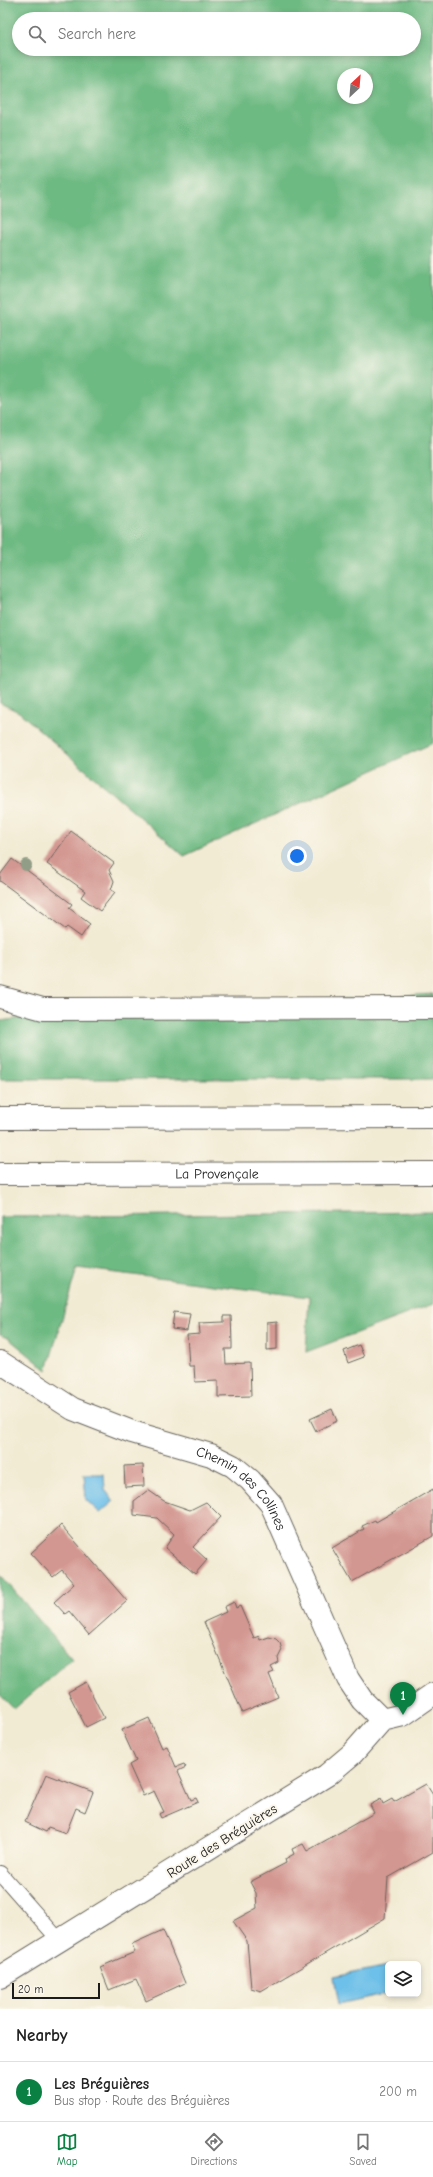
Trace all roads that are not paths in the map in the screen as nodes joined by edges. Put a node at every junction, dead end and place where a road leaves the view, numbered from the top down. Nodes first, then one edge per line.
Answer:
1 (0, 997) edge
2 (433, 1008) edge
3 (433, 1117) edge
4 (0, 1118) edge
5 (433, 1173) edge
6 (0, 1174) edge
7 (0, 1362) edge
8 (433, 1694) edge
9 (382, 1720) junction
10 (0, 1873) edge
11 (59, 1940) junction
12 (0, 1977) edge

1 - 2 main road
3 - 4 main road
5 - 6 main road, La Provençale
7 - 9 main road, Chemin des Collines
8 - 9 main road
9 - 11 main road, Route des Bréguières
10 - 11 lane
11 - 12 main road, Route des Bréguières

